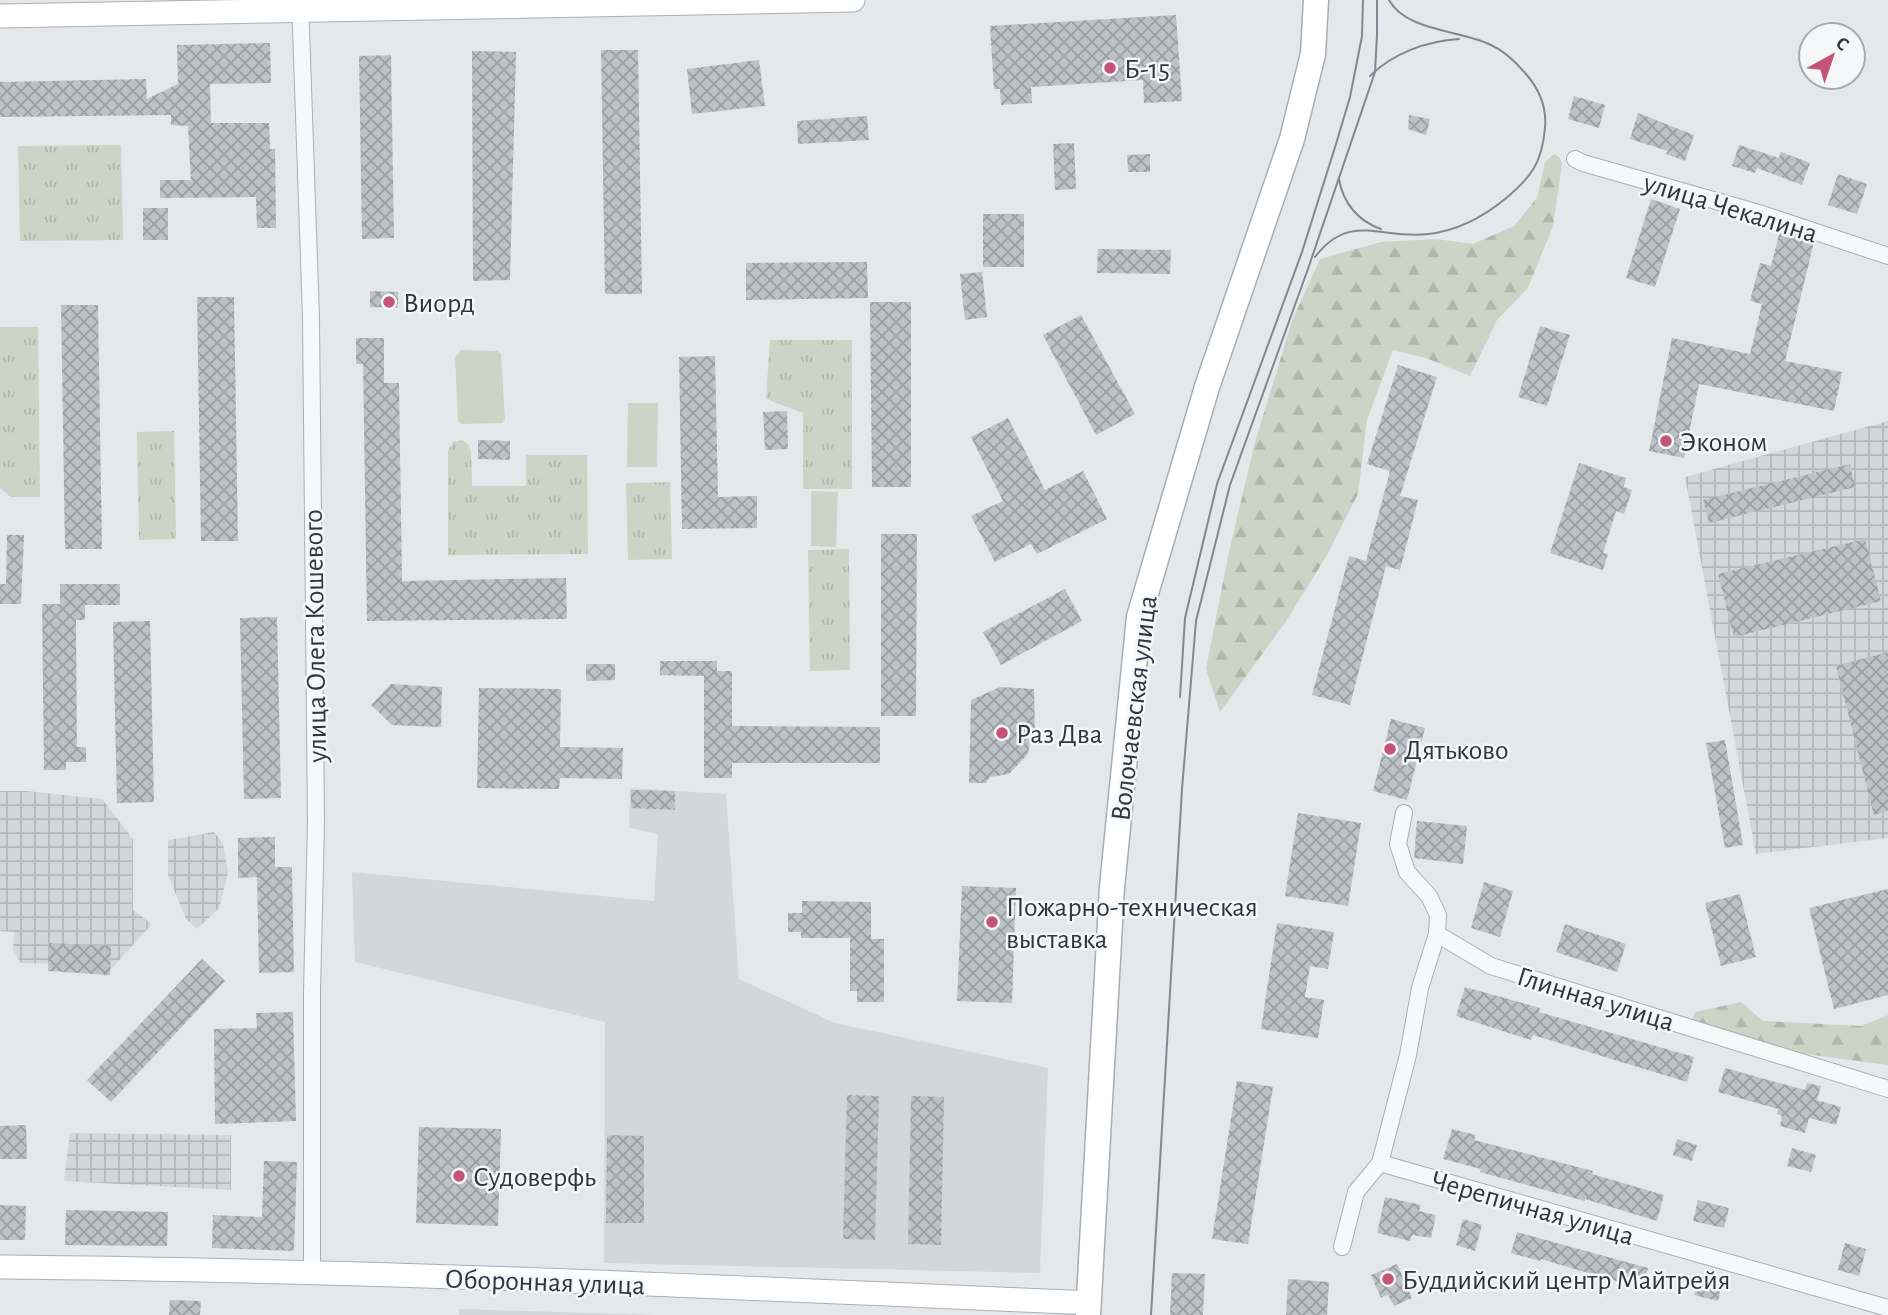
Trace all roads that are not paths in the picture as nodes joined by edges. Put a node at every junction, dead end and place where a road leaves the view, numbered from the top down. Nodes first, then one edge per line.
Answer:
1 (853, 0) edge
2 (1316, 0) edge
3 (682, 1) edge
4 (300, 5) edge
5 (0, 16) edge
6 (1575, 159) dead end
7 (1888, 256) edge
8 (1404, 813) dead end
9 (1437, 934) junction
10 (1888, 1089) edge
11 (1380, 1163) junction
12 (1342, 1247) dead end
13 (0, 1267) edge
14 (312, 1271) junction
15 (1888, 1308) edge
16 (1088, 1309) edge

1 - 3 street
2 - 16 main road, Волочаевская улица
3 - 4 street
4 - 5 street
4 - 14 street, улица Олега Кошевого
6 - 7 street, улица Чекалина
8 - 9 street
9 - 10 street, Глинная улица
9 - 11 street
11 - 12 street
11 - 15 street, Черепичная улица
13 - 14 street, Оборонная улица
14 - 16 street, Оборонная улица

